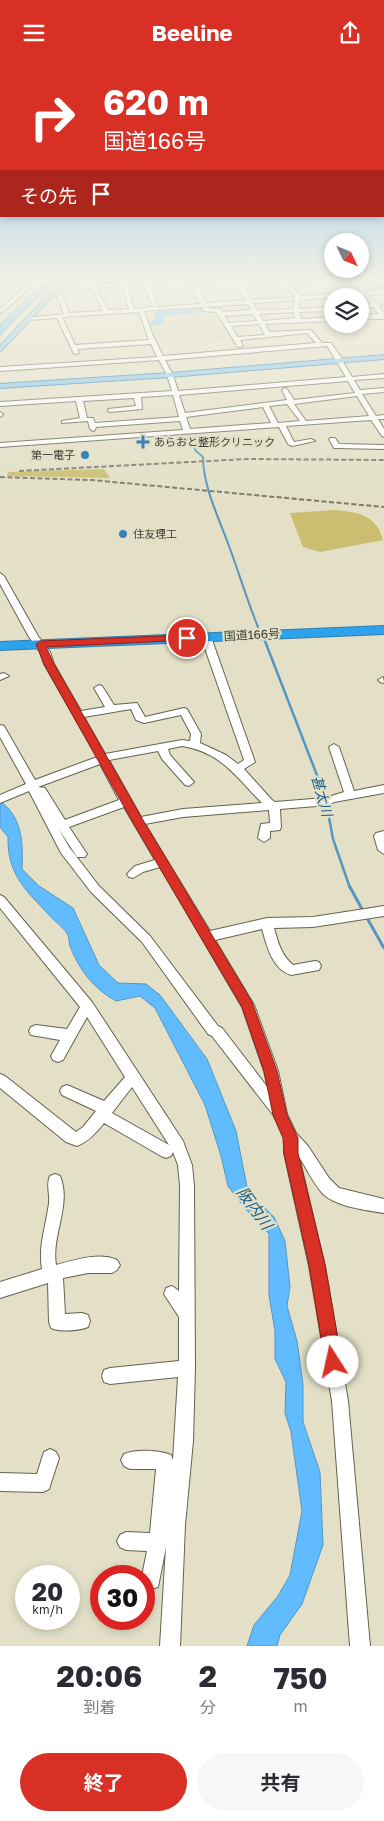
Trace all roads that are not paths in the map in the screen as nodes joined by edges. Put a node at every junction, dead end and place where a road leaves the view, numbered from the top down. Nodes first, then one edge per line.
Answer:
1 (75, 351) edge
2 (158, 351) edge
3 (241, 351) edge
4 (333, 351) edge
5 (384, 357) edge
6 (163, 358) junction
7 (340, 361) junction
8 (80, 363) junction
9 (0, 369) edge
10 (170, 375) junction
11 (384, 376) edge
12 (350, 379) junction
13 (0, 386) edge
14 (268, 388) dead end
15 (285, 390) dead end
16 (384, 390) edge
17 (176, 393) junction
18 (358, 393) junction
19 (137, 396) junction
20 (79, 399) junction
21 (289, 402) junction
22 (276, 403) junction
23 (0, 404) edge
24 (265, 405) junction
25 (110, 410) dead end
26 (183, 417) junction
27 (384, 417) edge
28 (374, 418) junction
29 (84, 420) junction
30 (302, 421) dead end
31 (64, 422) dead end
32 (92, 425) junction
33 (279, 425) junction
34 (187, 432) junction
35 (384, 433) edge
36 (96, 439) junction
37 (333, 439) dead end
38 (311, 441) dead end
39 (0, 445) edge
40 (384, 447) edge
41 (0, 576) edge
42 (384, 630) edge
43 (206, 637) junction
44 (40, 644) junction
45 (0, 646) edge
46 (99, 688) dead end
47 (111, 709) junction
48 (78, 715) junction
49 (0, 728) edge
50 (195, 745) junction
51 (162, 747) junction
52 (334, 747) dead end
53 (102, 759) junction
54 (237, 768) junction
55 (189, 782) dead end
56 (34, 785) junction
57 (384, 789) edge
58 (350, 795) junction
59 (0, 799) edge
60 (126, 800) junction
61 (271, 805) junction
62 (140, 821) junction
63 (62, 825) junction
64 (384, 835) edge
65 (264, 838) dead end
66 (384, 850) edge
67 (81, 854) dead end
68 (163, 862) junction
69 (133, 874) dead end
70 (0, 900) edge
71 (384, 911) edge
72 (267, 923) junction
73 (206, 937) junction
74 (315, 966) dead end
75 (86, 1005) junction
76 (36, 1031) dead end
77 (68, 1035) junction
78 (58, 1056) dead end
79 (271, 1071) junction
80 (250, 1076) junction
81 (0, 1080) edge
82 (136, 1080) junction
83 (66, 1091) dead end
84 (105, 1111) junction
85 (280, 1115) junction
86 (291, 1138) junction
87 (166, 1151) dead end
88 (55, 1181) dead end
89 (384, 1206) edge
90 (112, 1265) dead end
91 (50, 1274) junction
92 (0, 1290) edge
93 (172, 1294) dead end
94 (188, 1316) junction
95 (82, 1321) dead end
96 (187, 1368) junction
97 (110, 1377) dead end
98 (50, 1458) dead end
99 (130, 1460) dead end
100 (0, 1482) edge
101 (168, 1523) junction
102 (126, 1541) dead end
103 (156, 1543) junction
104 (153, 1565) edge
105 (170, 1646) edge
106 (360, 1646) edge

1 - 8 street
2 - 6 street
3 - 6 street
4 - 7 street
5 - 7 main road
6 - 8 street
6 - 10 street
7 - 10 main road
7 - 12 street
8 - 9 street
10 - 13 main road
10 - 17 street
11 - 12 street
12 - 17 street
12 - 18 street
14 - 22 street
15 - 21 street
16 - 18 street
17 - 19 street
17 - 26 street
18 - 21 street
18 - 28 street
19 - 20 street
19 - 25 street
20 - 23 street
20 - 29 street
21 - 22 street
21 - 30 street
22 - 24 street
24 - 26 street
24 - 33 street
26 - 32 street
26 - 34 street
27 - 28 street
28 - 33 street
28 - 35 street
29 - 31 street
29 - 32 street
32 - 36 street
33 - 34 street
33 - 38 street
34 - 36 street
36 - 39 street
37 - 40 street
41 - 44 street
42 - 43 highway, 国道166号
43 - 44 highway, 国道166号
43 - 54 street
44 - 45 highway, 国道166号
44 - 48 street
46 - 47 street
47 - 48 street
47 - 50 street
48 - 53 street
49 - 56 street
50 - 51 street
50 - 54 street
51 - 53 street
51 - 55 street
52 - 58 street
53 - 56 street
53 - 60 street
54 - 61 street
56 - 59 street
56 - 63 street
56 - 80 street
57 - 58 street
58 - 61 street
60 - 62 street
60 - 63 street
61 - 62 street
61 - 65 street
62 - 68 street
63 - 67 street
64 - 66 street
68 - 69 street
68 - 73 street
70 - 75 street
71 - 72 street
72 - 73 street
72 - 74 street
73 - 79 street
75 - 77 street
75 - 82 street
76 - 77 street
77 - 78 street
79 - 80 street
79 - 85 street
80 - 85 street
81 - 84 street
82 - 84 street
82 - 94 street
83 - 84 street
84 - 87 street
85 - 86 street
86 - 89 street
86 - 106 street
88 - 91 street
90 - 91 street
91 - 92 street
91 - 95 street
93 - 94 street
94 - 96 street
96 - 97 street
96 - 101 street
98 - 100 street
99 - 101 street
101 - 103 street
101 - 105 street
102 - 103 street
103 - 104 street

